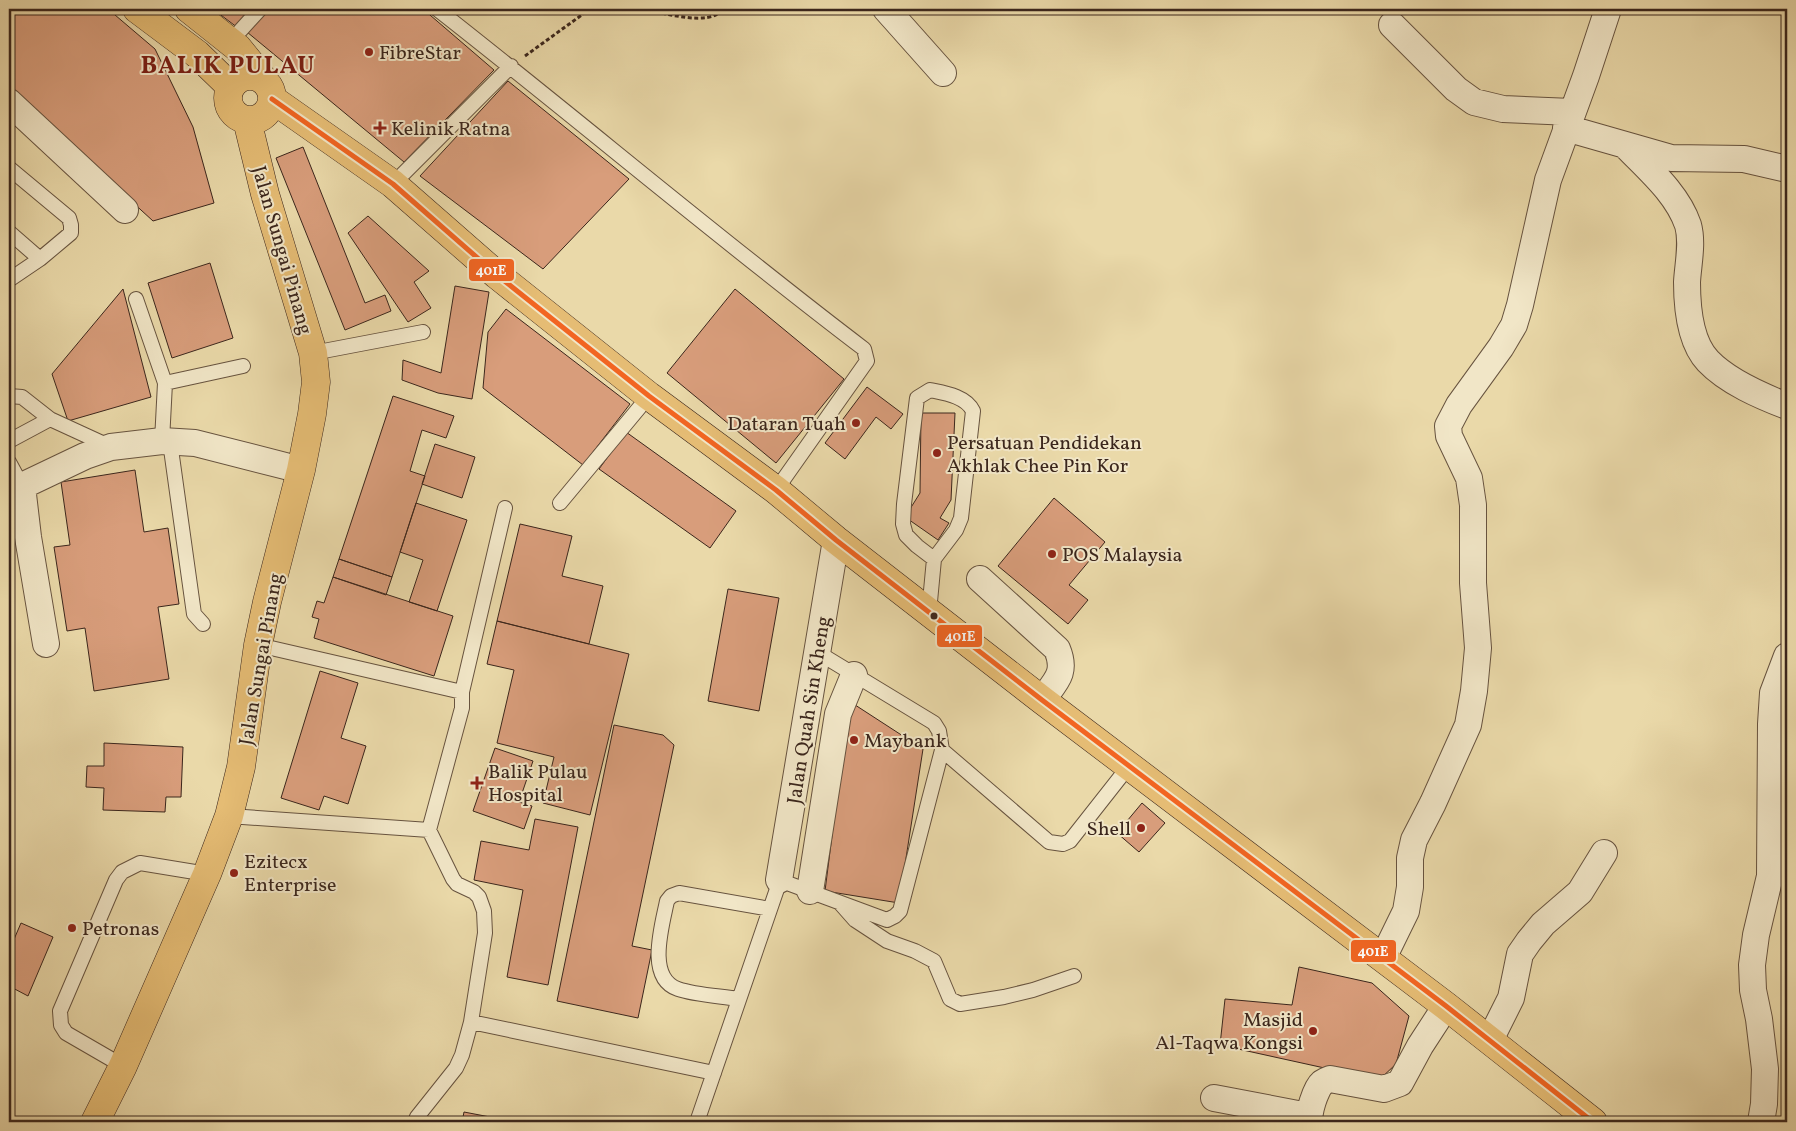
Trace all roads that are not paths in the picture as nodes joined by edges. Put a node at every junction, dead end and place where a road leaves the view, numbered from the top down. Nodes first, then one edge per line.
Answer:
1 (137, 9) edge
2 (190, 9) edge
3 (260, 9) edge
4 (437, 9) edge
5 (886, 9) edge
6 (1608, 9) edge
7 (1392, 25) dead end
8 (230, 42) junction
9 (511, 66) junction
10 (943, 73) dead end
11 (230, 86) junction
12 (267, 89) junction
13 (9, 102) edge
14 (247, 120) junction
15 (1569, 120) junction
16 (1625, 145) junction
17 (9, 168) edge
18 (1787, 169) edge
19 (393, 184) junction
20 (125, 210) dead end
21 (9, 232) edge
22 (40, 259) junction
23 (9, 278) edge
24 (136, 299) dead end
25 (424, 332) dead end
26 (313, 353) junction
27 (243, 366) dead end
28 (165, 383) junction
29 (9, 396) edge
30 (649, 396) junction
31 (1787, 406) edge
32 (50, 419) junction
33 (9, 441) edge
34 (166, 442) junction
35 (111, 447) junction
36 (9, 462) edge
37 (301, 470) junction
38 (22, 486) junction
39 (776, 490) junction
40 (560, 504) dead end
41 (505, 508) dead end
42 (836, 540) junction
43 (934, 559) junction
44 (980, 579) dead end
45 (929, 612) junction
46 (203, 624) dead end
47 (46, 644) dead end
48 (258, 644) junction
49 (817, 652) junction
50 (1787, 656) edge
51 (854, 675) junction
52 (462, 692) junction
53 (1042, 700) junction
54 (942, 750) junction
55 (1129, 766) junction
56 (229, 816) junction
57 (429, 830) junction
58 (1604, 853) dead end
59 (207, 874) junction
60 (779, 880) junction
61 (810, 891) junction
62 (840, 902) junction
63 (770, 909) junction
64 (1383, 958) junction
65 (1074, 976) dead end
66 (739, 1000) junction
67 (1446, 1006) junction
68 (471, 1022) junction
69 (1490, 1040) junction
70 (123, 1066) junction
71 (714, 1073) junction
72 (1214, 1098) dead end
73 (1309, 1119) edge
74 (94, 1122) edge
75 (415, 1122) edge
76 (697, 1122) edge
77 (1593, 1122) edge
78 (1761, 1122) edge

1 - 11 main road
2 - 8 main road
3 - 8 lane
4 - 9 lane
5 - 10 street
6 - 15 street
7 - 15 street
8 - 12 main road
9 - 19 lane
9 - 39 lane
11 - 12 main road
11 - 14 main road
12 - 14 main road
12 - 19 main road
13 - 20 street
14 - 26 main road, Jalan Sungai Pinang
15 - 16 street
15 - 64 street
16 - 18 street
16 - 31 street
17 - 22 lane
19 - 30 main road
21 - 22 lane
22 - 23 lane
24 - 28 lane
25 - 26 lane
26 - 37 main road, Jalan Sungai Pinang
27 - 28 lane
28 - 34 lane
29 - 32 lane
30 - 39 main road
30 - 40 lane
32 - 33 lane
32 - 35 lane
34 - 35 street
34 - 37 street
34 - 46 lane
35 - 38 street
36 - 38 lane
37 - 48 main road, Jalan Sungai Pinang
38 - 47 street
39 - 42 main road
41 - 52 lane
42 - 45 main road
42 - 49 street, Jalan Quah Sin Kheng
43 - 43 lane
43 - 45 lane
44 - 53 street
45 - 53 main road
48 - 52 lane
48 - 56 main road, Jalan Sungai Pinang
49 - 51 lane
49 - 60 street, Jalan Quah Sin Kheng
50 - 78 street
51 - 54 lane
51 - 61 street
52 - 57 lane
53 - 55 main road
54 - 55 lane
54 - 62 lane
55 - 64 main road
56 - 57 lane
56 - 59 main road, Jalan Sungai Pinang
57 - 68 lane
58 - 69 street
59 - 70 main road, Jalan Sungai Pinang
59 - 70 lane
60 - 61 lane
60 - 63 lane
61 - 62 lane
62 - 65 lane
63 - 66 lane
63 - 66 lane
64 - 67 main road
66 - 71 lane
67 - 69 main road
67 - 73 street
68 - 71 lane
68 - 75 lane
69 - 77 main road
70 - 74 main road, Jalan Sungai Pinang
71 - 76 lane
72 - 73 street

